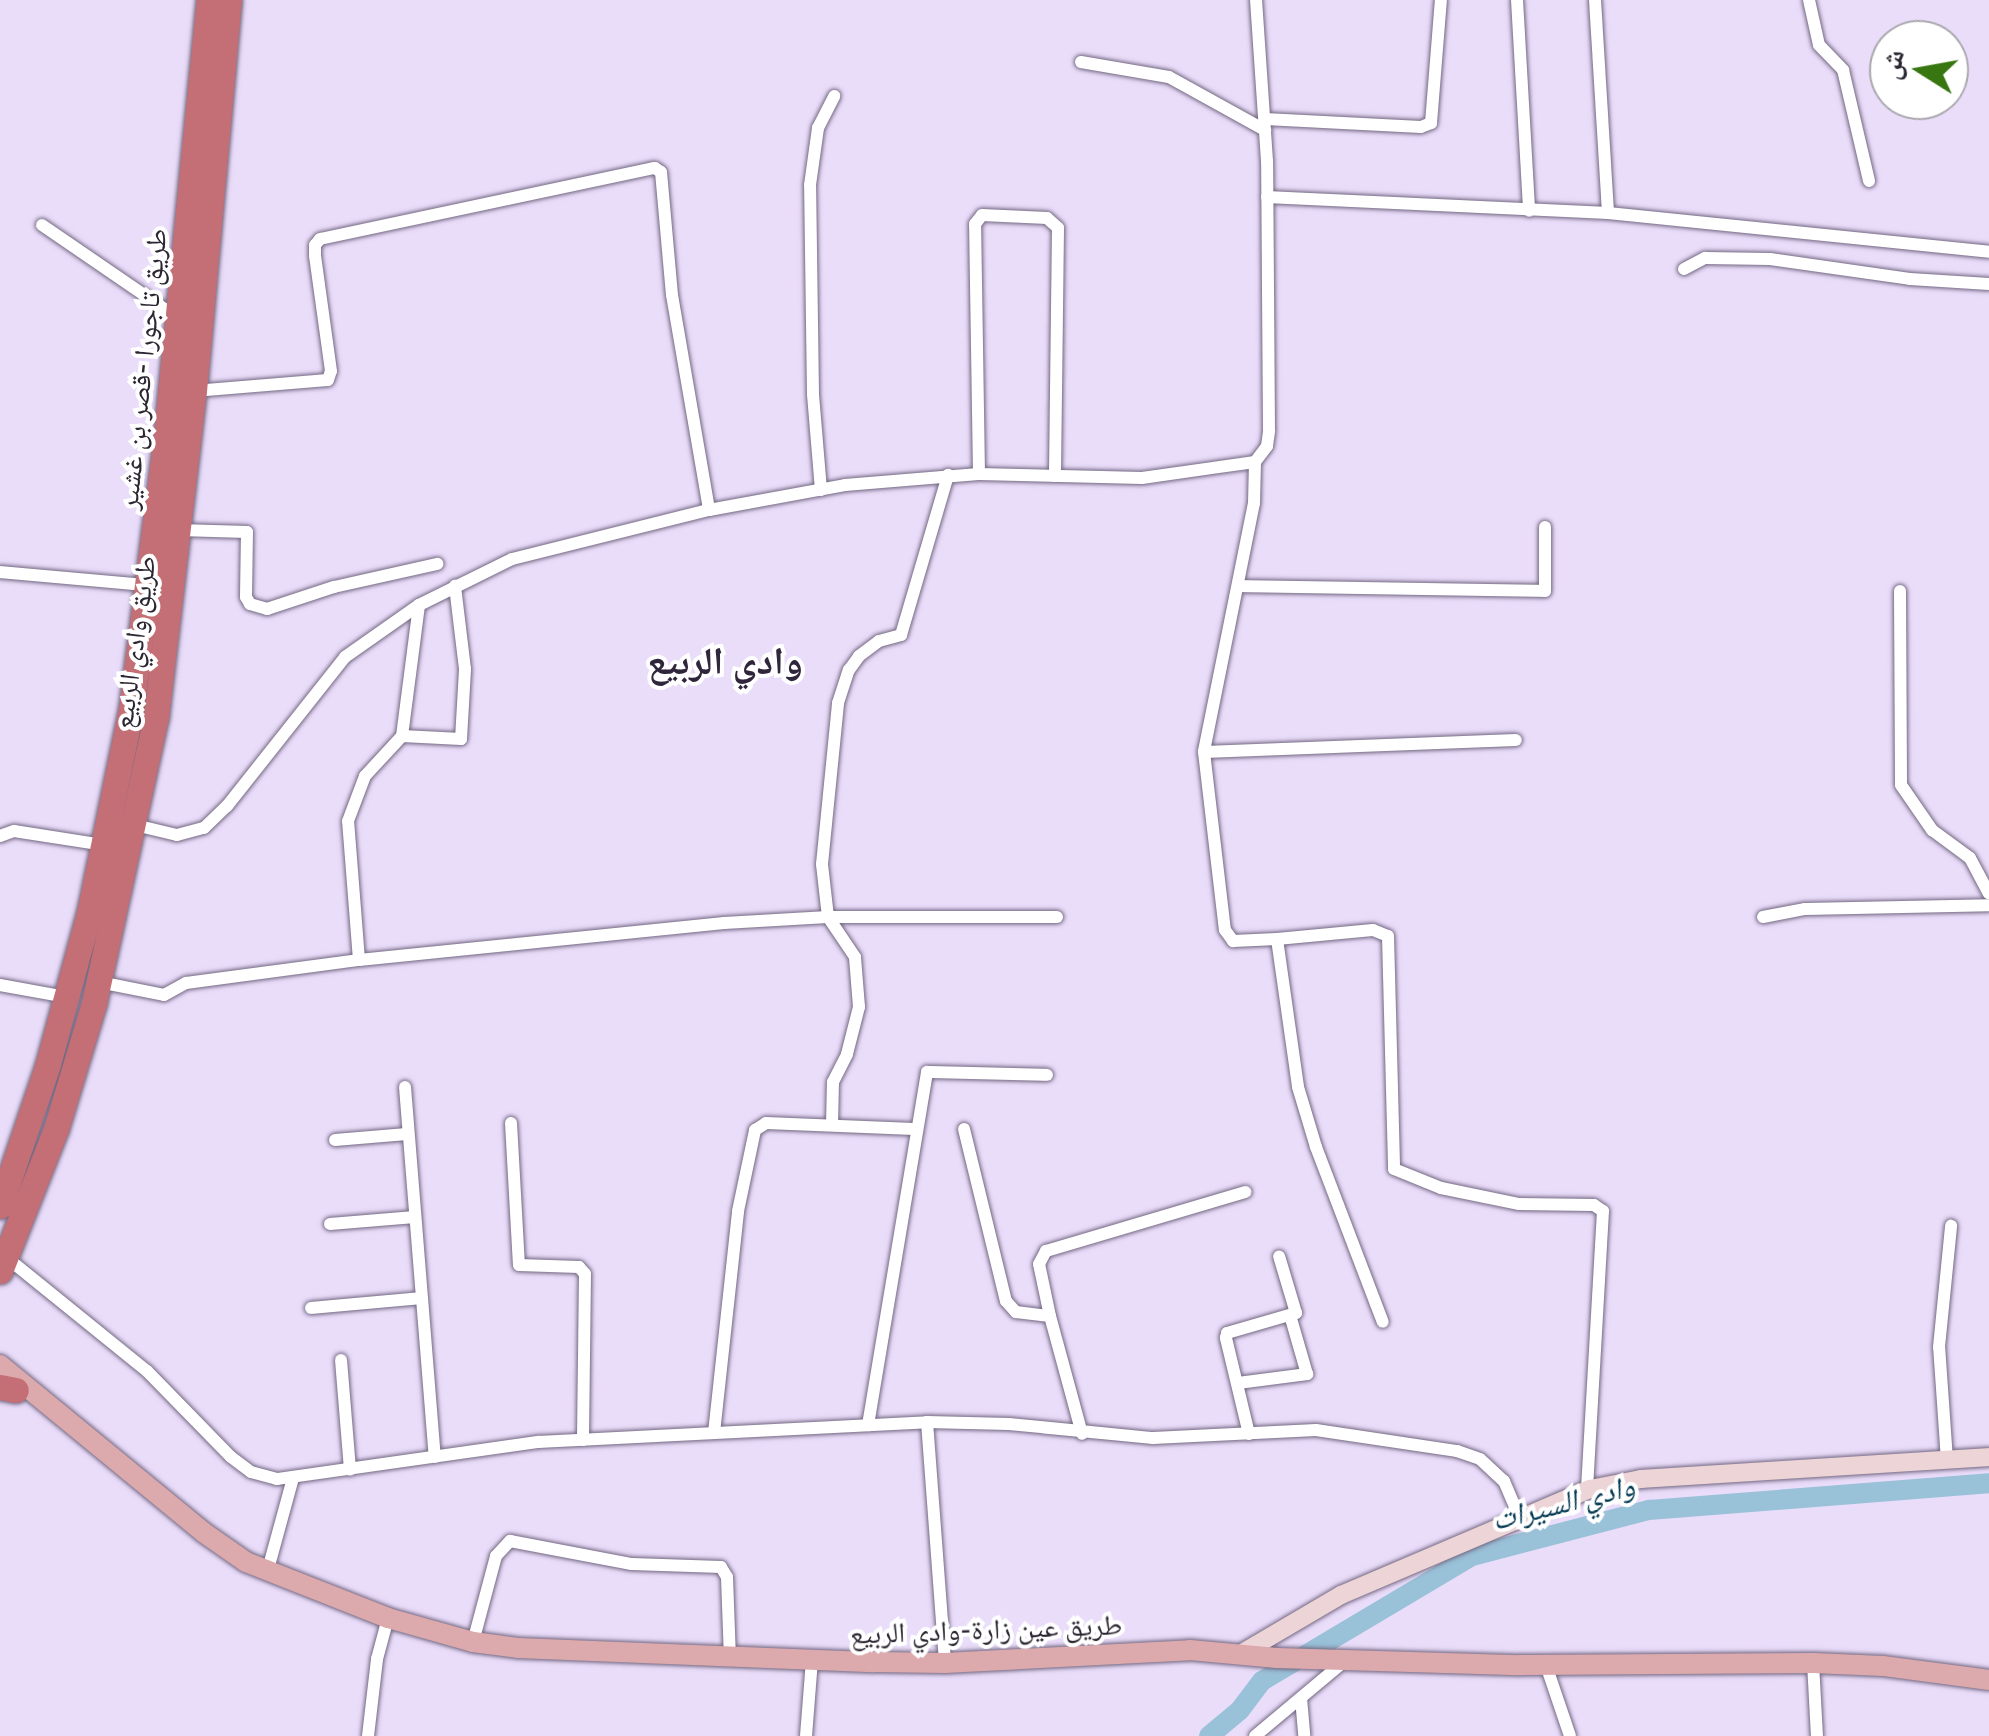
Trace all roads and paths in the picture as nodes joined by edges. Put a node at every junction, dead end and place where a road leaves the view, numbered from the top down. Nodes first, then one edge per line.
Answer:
1 (209, 0) edge
2 (229, 0) edge
3 (1256, 0) edge
4 (1441, 0) edge
5 (1517, 0) edge
6 (1595, 0) edge
7 (1809, 0) edge
8 (1081, 62) dead end
9 (834, 96) dead end
10 (1265, 124) junction
11 (1869, 181) dead end
12 (1267, 196) junction
13 (1530, 211) junction
14 (1608, 213) junction
15 (42, 225) dead end
16 (1989, 252) edge
17 (1684, 269) dead end
18 (1989, 284) edge
19 (178, 318) junction
20 (194, 391) junction
21 (1255, 462) junction
22 (979, 474) junction
23 (948, 475) junction
24 (1055, 476) junction
25 (821, 490) junction
26 (709, 510) junction
27 (1544, 527) dead end
28 (178, 530) junction
29 (437, 564) dead end
30 (0, 572) edge
31 (150, 585) junction
32 (456, 586) junction
33 (1240, 586) junction
34 (1900, 592) dead end
35 (419, 605) junction
36 (402, 736) junction
37 (1516, 740) dead end
38 (1204, 752) junction
39 (135, 825) junction
40 (0, 836) edge
41 (106, 846) junction
42 (1989, 893) edge
43 (1989, 905) edge
44 (828, 917) junction
45 (1763, 917) dead end
46 (1058, 918) dead end
47 (1277, 939) junction
48 (359, 960) junction
49 (99, 982) junction
50 (0, 985) edge
51 (67, 997) junction
52 (1047, 1075) dead end
53 (405, 1087) dead end
54 (511, 1123) dead end
55 (832, 1125) junction
56 (914, 1129) junction
57 (964, 1129) dead end
58 (407, 1134) junction
59 (334, 1140) dead end
60 (1245, 1192) dead end
61 (0, 1206) edge
62 (414, 1218) junction
63 (330, 1224) dead end
64 (1952, 1226) dead end
65 (1279, 1256) dead end
66 (3, 1264) edge
67 (422, 1298) junction
68 (310, 1308) dead end
69 (1290, 1315) junction
70 (1050, 1316) junction
71 (1383, 1322) dead end
72 (341, 1360) dead end
73 (0, 1365) edge
74 (1238, 1383) junction
75 (5, 1385) edge
76 (50, 1409) junction
77 (927, 1422) junction
78 (868, 1425) junction
79 (714, 1433) junction
80 (1082, 1434) junction
81 (1249, 1434) junction
82 (583, 1440) junction
83 (435, 1456) junction
84 (1989, 1457) edge
85 (1947, 1460) junction
86 (350, 1470) junction
87 (292, 1478) junction
88 (1587, 1491) junction
89 (1519, 1516) junction
90 (267, 1573) junction
91 (388, 1618) junction
92 (473, 1642) junction
93 (1244, 1652) junction
94 (730, 1658) junction
95 (812, 1660) junction
96 (1346, 1660) junction
97 (945, 1663) junction
98 (1813, 1663) junction
99 (1546, 1665) junction
100 (1989, 1680) edge
101 (1300, 1698) junction
102 (368, 1736) edge
103 (806, 1736) edge
104 (1254, 1736) edge
105 (1304, 1736) edge
106 (1570, 1736) edge
107 (1817, 1736) edge

1 - 19 highway, طريق تاجورا -قصر بن غشير
2 - 20 highway, طريق وادي الربيع
3 - 10 street
4 - 10 street
5 - 13 street
6 - 14 street
7 - 11 street
8 - 10 street
9 - 25 street
10 - 12 street
12 - 13 street
12 - 21 street
13 - 14 street
14 - 16 street
15 - 19 street
17 - 18 street
19 - 31 highway, طريق تاجورا -قصر بن غشير
20 - 26 street
20 - 28 highway, طريق وادي الربيع
21 - 24 street
21 - 33 street
22 - 23 street
22 - 24 street
22 - 24 street
23 - 25 street
23 - 44 street
25 - 26 street
26 - 32 street
27 - 33 street
28 - 29 street
28 - 39 highway, طريق وادي الربيع
30 - 31 street
31 - 41 highway, طريق تاجورا -قصر بن غشير
32 - 35 street
32 - 36 street
33 - 38 street
34 - 42 street
35 - 36 street
35 - 39 street
36 - 48 street
37 - 38 street
38 - 47 street
39 - 49 highway, طريق وادي الربيع
40 - 41 street
41 - 51 highway, طريق تاجورا -قصر بن غشير
43 - 45 street
44 - 46 street
44 - 48 street
44 - 55 street
47 - 71 street
47 - 88 street
48 - 49 street
49 - 66 highway, طريق وادي الربيع
50 - 51 street
51 - 61 highway, طريق تاجورا -قصر بن غشير
52 - 56 street
53 - 58 street
54 - 82 street
55 - 56 street
55 - 79 street
56 - 78 street
57 - 70 street
58 - 59 street
58 - 62 street
60 - 70 street
62 - 63 street
62 - 67 street
64 - 85 street
65 - 69 street
66 - 87 street
67 - 68 street
67 - 83 street
69 - 74 street
69 - 74 street
70 - 80 street
72 - 86 street
73 - 76 main road
74 - 81 street
75 - 76 main road
76 - 90 main road, طريق عين زارة-وادي الربيع
77 - 78 street
77 - 80 street
77 - 97 street
78 - 79 street
79 - 82 street
80 - 81 street
81 - 89 street
82 - 83 street
83 - 86 street
84 - 85 main road
85 - 88 main road
86 - 87 street
87 - 90 street
88 - 89 main road
89 - 93 main road
90 - 91 main road, طريق عين زارة-وادي الربيع
91 - 92 main road, طريق عين زارة-وادي الربيع
91 - 102 street
92 - 94 main road, طريق عين زارة-وادي الربيع
92 - 94 street
93 - 96 main road, طريق عين زارة-وادي الربيع
93 - 97 main road, طريق عين زارة-وادي الربيع
94 - 95 main road, طريق عين زارة-وادي الربيع
95 - 97 main road, طريق عين زارة-وادي الربيع
95 - 103 street
96 - 99 main road, طريق عين زارة-وادي الربيع
96 - 101 street
98 - 99 main road, طريق عين زارة-وادي الربيع
98 - 100 main road, طريق عين زارة-وادي الربيع
98 - 107 street
99 - 106 street
101 - 104 street
101 - 105 street

